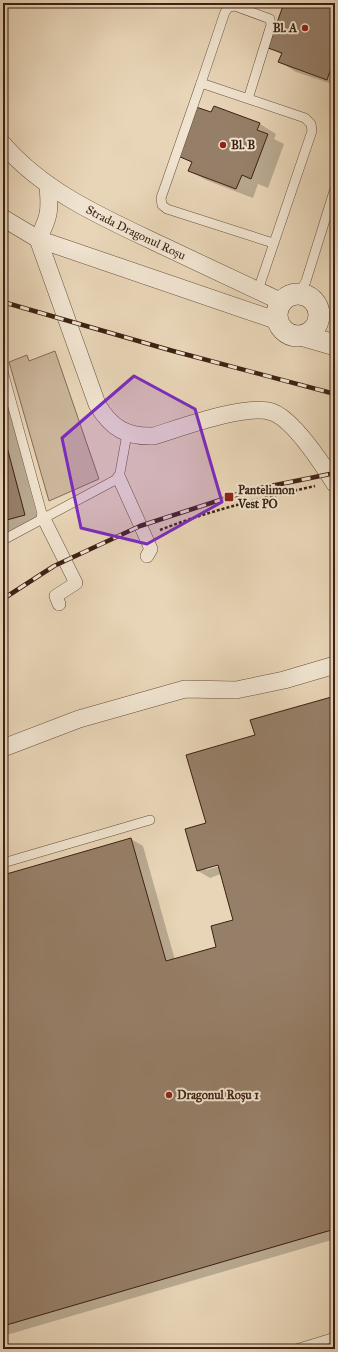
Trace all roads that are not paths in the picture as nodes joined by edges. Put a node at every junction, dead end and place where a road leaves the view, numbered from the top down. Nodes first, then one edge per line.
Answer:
1 (201, 83) junction
2 (248, 99) junction
3 (3, 144) edge
4 (48, 185) junction
5 (335, 188) edge
6 (3, 218) edge
7 (38, 239) junction
8 (273, 243) junction
9 (258, 290) junction
10 (286, 305) junction
11 (327, 313) edge
12 (304, 336) junction
13 (335, 345) edge
14 (3, 372) edge
15 (127, 434) junction
16 (119, 478) junction
17 (334, 483) edge
18 (43, 517) junction
19 (3, 540) edge
20 (147, 556) dead end
21 (59, 604) dead end
22 (335, 666) edge
23 (3, 748) edge
24 (150, 820) dead end
25 (3, 863) edge
26 (335, 1337) edge
27 (296, 1349) edge

1 - 2 lane
1 - 2 lane
1 - 8 lane
2 - 8 lane
3 - 4 street, Strada Dragonul Roșu
4 - 7 street
4 - 9 street, Strada Dragonul Roșu
5 - 10 lane
6 - 7 street
7 - 10 street
7 - 15 street
8 - 9 lane
9 - 10 street, Strada Dragonul Roșu
10 - 11 street
10 - 12 street
11 - 12 street
12 - 13 street
14 - 18 lane
15 - 16 lane
15 - 17 street
16 - 18 lane
16 - 20 street
18 - 19 lane
18 - 21 street
22 - 23 street
24 - 25 lane
26 - 27 lane

